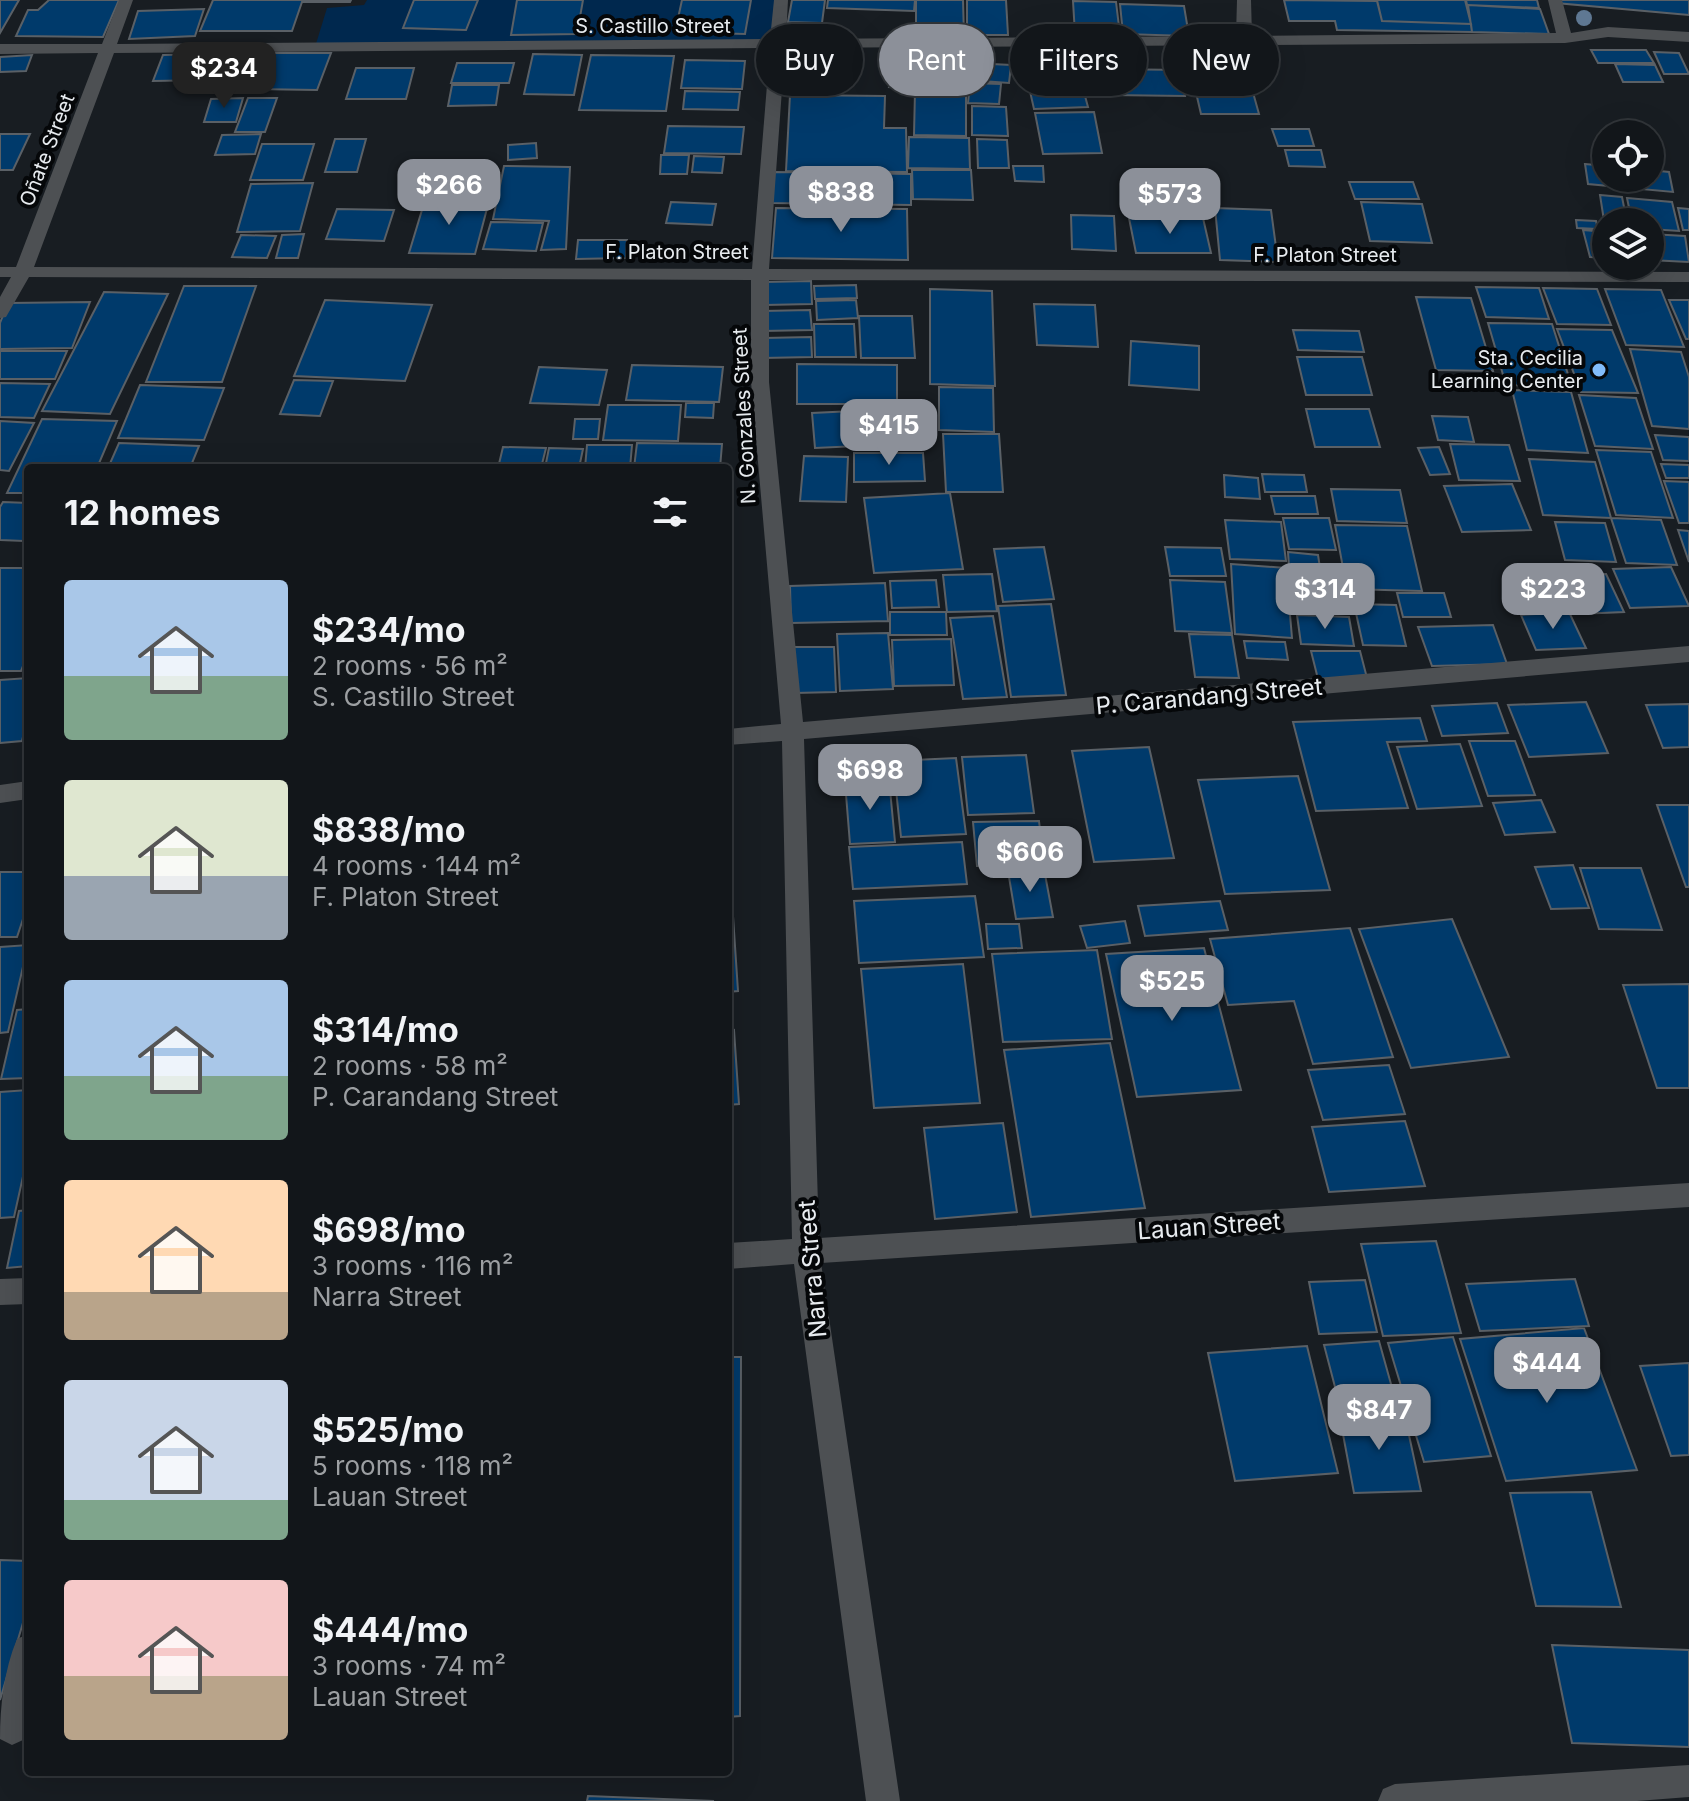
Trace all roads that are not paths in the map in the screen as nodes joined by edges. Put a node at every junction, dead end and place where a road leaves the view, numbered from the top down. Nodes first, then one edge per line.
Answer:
1 (126, 0) edge
2 (781, 0) edge
3 (1244, 0) edge
4 (1555, 0) edge
5 (780, 24) edge
6 (1244, 24) edge
7 (1689, 37) edge
8 (1565, 38) junction
9 (1279, 39) edge
10 (1163, 40) edge
11 (863, 44) edge
12 (756, 45) edge
13 (110, 48) junction
14 (0, 49) edge
15 (775, 96) edge
16 (0, 272) edge
17 (23, 272) junction
18 (760, 275) junction
19 (1689, 277) edge
20 (0, 313) edge
21 (1689, 654) edge
22 (793, 733) junction
23 (732, 737) edge
24 (24, 791) edge
25 (0, 794) edge
26 (1689, 1195) edge
27 (806, 1251) junction
28 (732, 1256) edge
29 (24, 1291) edge
30 (0, 1292) edge
31 (24, 1670) edge
32 (12, 1729) dead end
33 (1689, 1781) edge
34 (883, 1801) edge
35 (1395, 1801) edge

1 - 13 street, Oñate Street
2 - 5 street, N. Gonzales Street
3 - 6 street
4 - 8 street
7 - 8 street, S. Castillo Street
8 - 9 street, S. Castillo Street
10 - 11 street, S. Castillo Street
12 - 13 street, S. Castillo Street
13 - 14 street, S. Castillo Street
13 - 17 street, Oñate Street
15 - 18 street, N. Gonzales Street
16 - 17 street, F. Platon Street
17 - 18 street, F. Platon Street
17 - 20 street, Oñate Street
18 - 19 street, F. Platon Street
18 - 22 street, N. Gonzales Street
21 - 22 street, P. Carandang Street
22 - 23 street, P. Carandang Street
22 - 27 street, Narra Street
24 - 25 street
26 - 27 street, Lauan Street
27 - 28 street, Lauan Street
27 - 34 street, Narra Street
29 - 30 street
31 - 32 street
33 - 35 street

